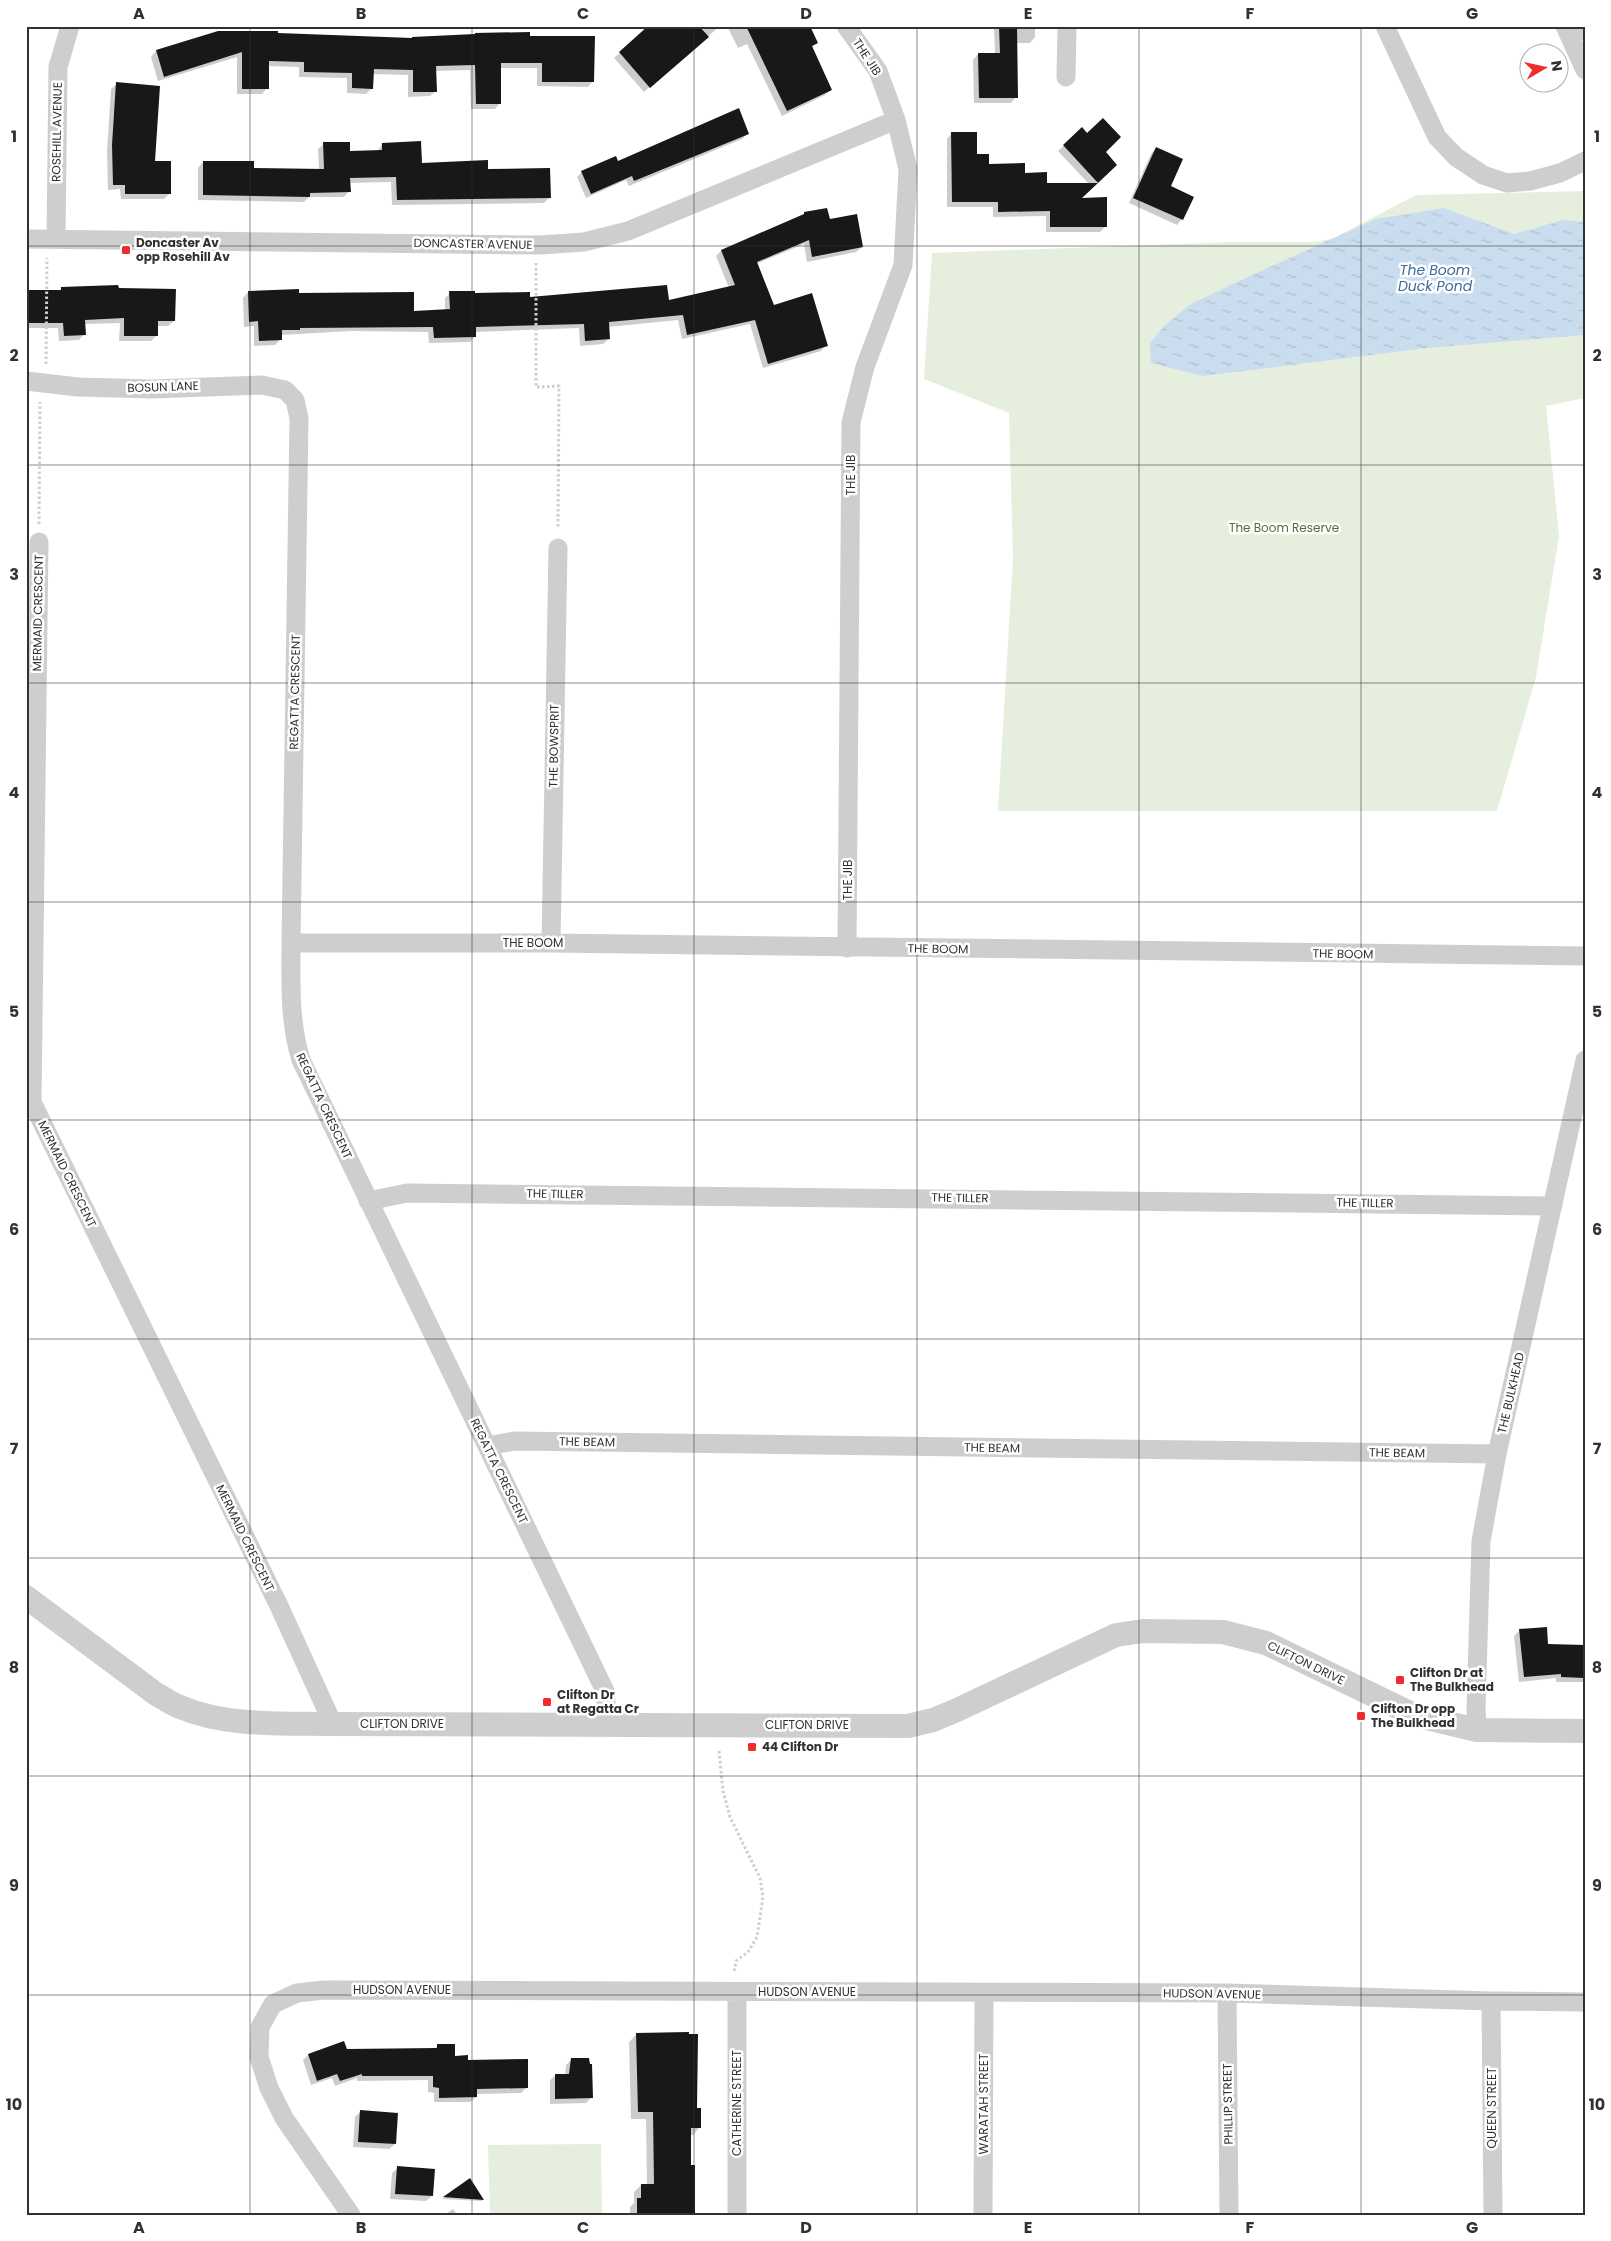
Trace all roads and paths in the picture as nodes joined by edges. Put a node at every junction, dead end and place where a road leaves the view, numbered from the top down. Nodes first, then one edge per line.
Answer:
1 (70, 26) edge
2 (846, 26) edge
3 (1067, 26) edge
4 (1385, 26) edge
5 (1573, 30) edge
6 (1585, 70) edge
7 (1066, 77) dead end
8 (896, 120) junction
9 (1585, 161) edge
10 (26, 239) edge
11 (52, 239) junction
12 (536, 245) junction
13 (38, 382) edge
14 (295, 400) joint
15 (39, 542) joint
16 (558, 548) joint
17 (291, 943) junction
18 (551, 943) junction
19 (847, 948) junction
20 (1585, 956) edge
21 (1585, 1060) edge
22 (368, 1201) junction
23 (1553, 1206) junction
24 (487, 1446) junction
25 (1497, 1454) junction
26 (26, 1597) edge
27 (333, 1724) junction
28 (608, 1724) junction
29 (1477, 1730) junction
30 (1585, 1731) edge
31 (719, 1751) dead end
32 (737, 1992) junction
33 (984, 1992) junction
34 (1227, 1993) junction
35 (1491, 2002) junction
36 (1585, 2002) edge
37 (352, 2215) edge
38 (737, 2215) edge
39 (983, 2215) edge
40 (1229, 2215) edge
41 (1493, 2215) edge

1 - 11 street, ROSEHILL AVENUE
2 - 8 street, THE JIB
3 - 7 street
4 - 9 street
5 - 6 street
8 - 12 street, DONCASTER AVENUE
8 - 19 street, THE JIB
10 - 11 street, DONCASTER AVENUE
11 - 12 street, DONCASTER AVENUE
11 - 13 path
12 - 16 path
13 - 14 street, BOSUN LANE
13 - 15 path
14 - 17 street, REGATTA CRESCENT
15 - 27 street, MERMAID CRESCENT
16 - 18 street, THE BOWSPRIT
17 - 18 street, THE BOOM
17 - 22 street, REGATTA CRESCENT
18 - 19 street, THE BOOM
19 - 20 street, THE BOOM
21 - 23 street, THE BULKHEAD
22 - 23 street, THE TILLER
22 - 24 street, REGATTA CRESCENT
23 - 25 street, THE BULKHEAD
24 - 25 street, THE BEAM
24 - 28 street, REGATTA CRESCENT
25 - 29 street, THE BULKHEAD
26 - 27 street, CLIFTON DRIVE
27 - 28 street, CLIFTON DRIVE
28 - 29 street, CLIFTON DRIVE
29 - 30 street, CLIFTON DRIVE
31 - 32 path
32 - 33 street, HUDSON AVENUE
32 - 37 street, HUDSON AVENUE
32 - 38 street, CATHERINE STREET
33 - 34 street, HUDSON AVENUE
33 - 39 street, WARATAH STREET
34 - 35 street, HUDSON AVENUE
34 - 40 street, PHILLIP STREET
35 - 36 street, HUDSON AVENUE
35 - 41 street, QUEEN STREET

